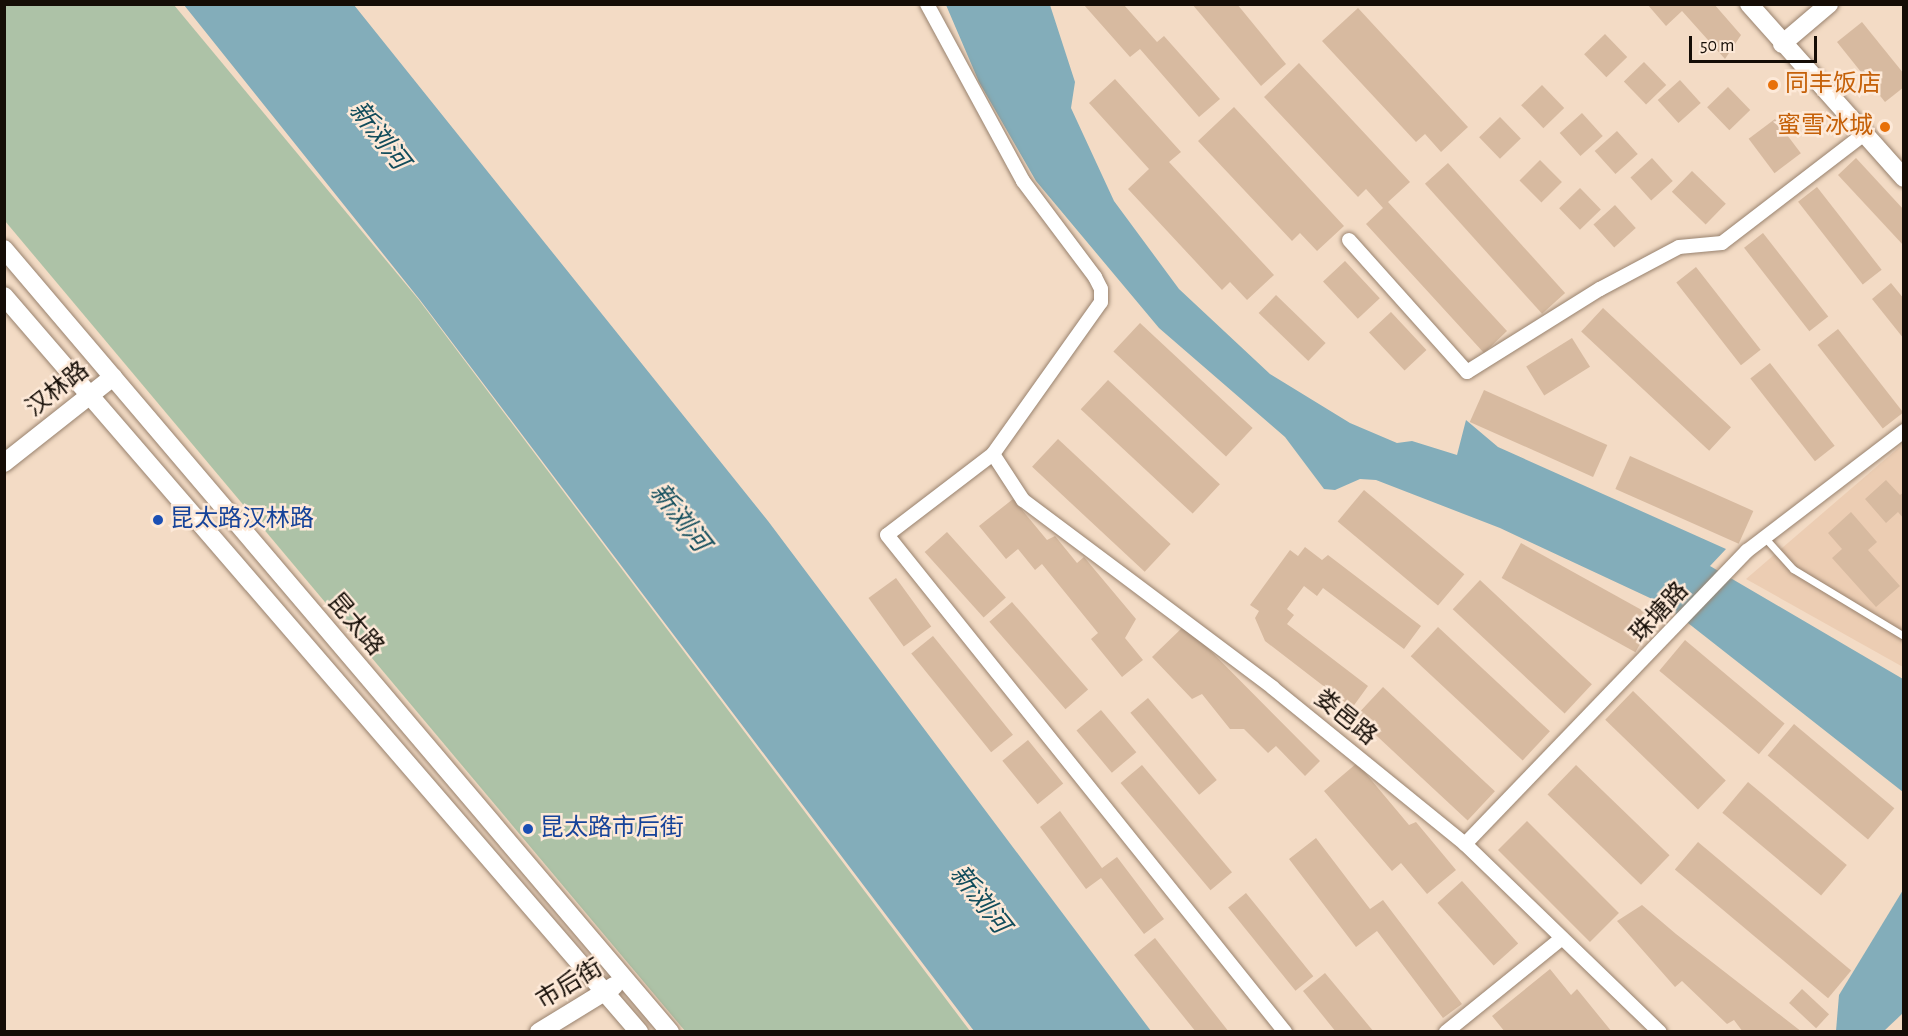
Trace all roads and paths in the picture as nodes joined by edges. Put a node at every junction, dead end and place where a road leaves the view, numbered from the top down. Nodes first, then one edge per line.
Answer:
1 (927, 4) edge
2 (1749, 4) edge
3 (1829, 4) edge
4 (1782, 44) junction
5 (1863, 135) junction
6 (1904, 178) edge
7 (1349, 240) dead end
8 (4, 249) edge
9 (4, 296) edge
10 (113, 377) junction
11 (89, 396) junction
12 (1904, 431) edge
13 (993, 454) junction
14 (4, 463) edge
15 (1765, 538) junction
16 (1904, 636) edge
17 (1465, 844) junction
18 (1562, 938) junction
19 (625, 979) junction
20 (606, 992) junction
21 (538, 1032) edge
22 (639, 1032) edge
23 (670, 1032) edge
24 (1285, 1032) edge
25 (1446, 1032) edge
26 (1660, 1032) edge

1 - 13 street
2 - 4 main road
3 - 4 main road
4 - 5 main road
5 - 6 main road
5 - 7 street
8 - 10 main road, 昆太路
9 - 11 main road, 昆太路
10 - 11 main road, 汉林路
10 - 19 main road, 昆太路
11 - 14 main road, 汉林路
11 - 20 main road, 昆太路
12 - 15 street, 珠塘路
13 - 17 street, 娄邑路
13 - 24 street
15 - 16 lane
15 - 17 street, 珠塘路
17 - 18 street, 娄邑路
18 - 25 street
18 - 26 street, 娄邑路
19 - 20 main road, 市后街
19 - 23 main road, 昆太路
20 - 21 main road, 市后街
20 - 22 main road, 昆太路

